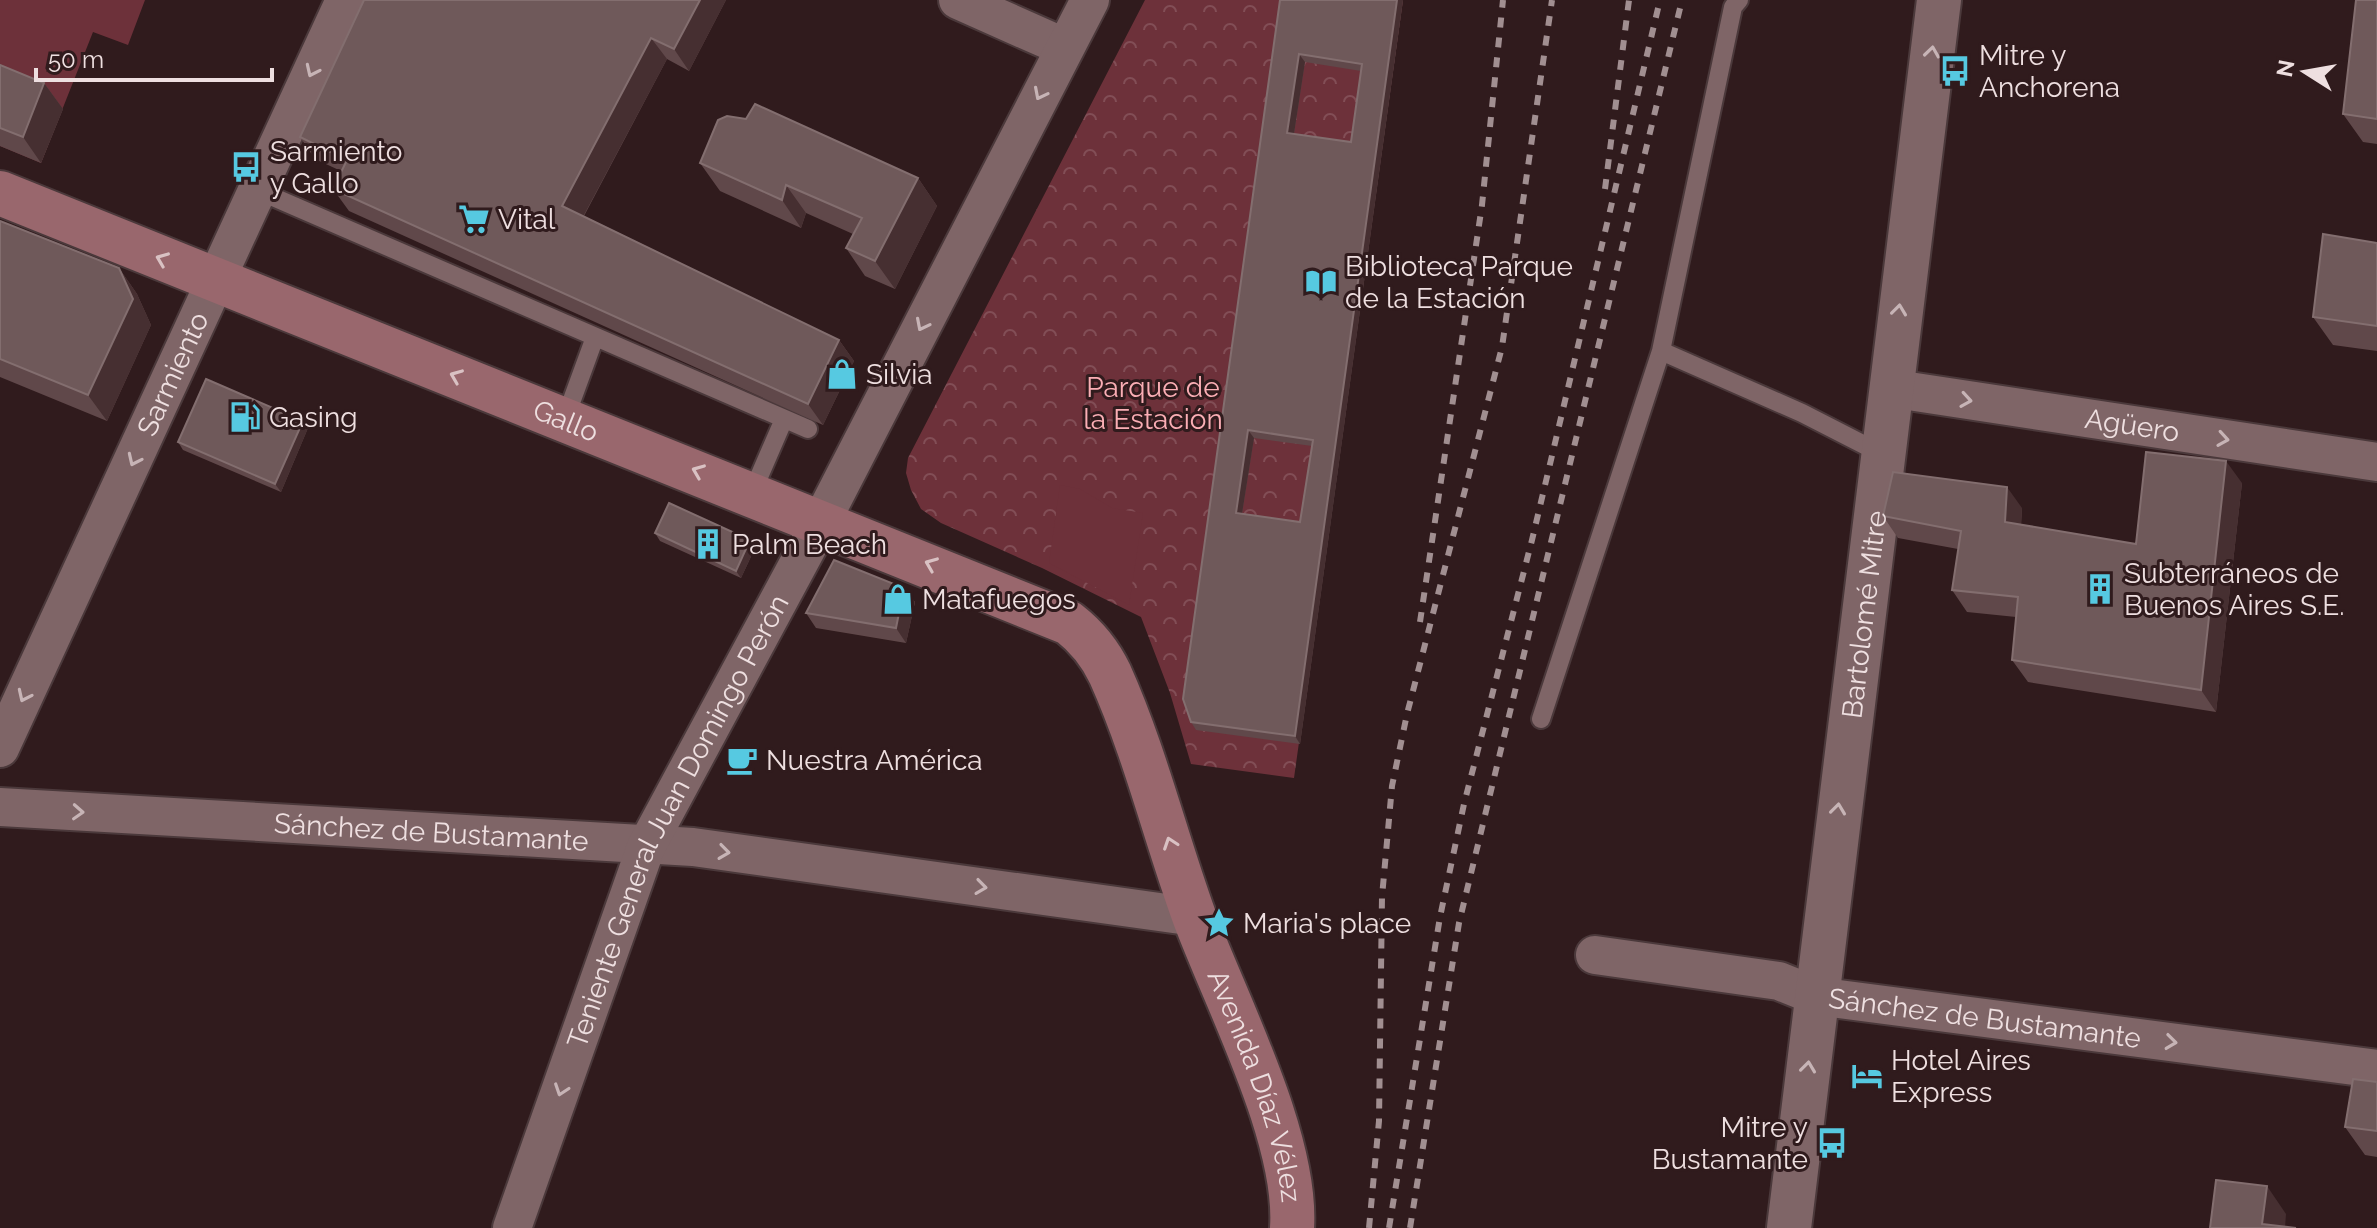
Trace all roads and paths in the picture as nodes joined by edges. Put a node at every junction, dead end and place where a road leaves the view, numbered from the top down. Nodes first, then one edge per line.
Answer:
1 (345, 0) edge
2 (958, 0) edge
3 (1090, 0) edge
4 (1739, 0) edge
5 (1939, 0) edge
6 (1064, 47) junction
7 (257, 190) junction
8 (0, 193) edge
9 (216, 281) junction
10 (595, 337) junction
11 (1661, 351) junction
12 (1889, 388) junction
13 (565, 419) junction
14 (784, 419) junction
15 (808, 429) edge
16 (1882, 454) junction
17 (2377, 462) edge
18 (752, 493) junction
19 (822, 520) junction
20 (1110, 675) joint
21 (1541, 719) dead end
22 (0, 748) edge
23 (0, 807) edge
24 (646, 847) junction
25 (1195, 917) junction
26 (1595, 955) dead end
27 (1816, 996) junction
28 (2377, 1069) edge
29 (512, 1228) edge
30 (1292, 1228) edge
31 (1789, 1228) edge

1 -> 7 street, Sarmiento
2 - 6 street
3 - 6 street, Teniente General Juan Domingo Perón
4 - 11 lane
12 -> 5 street, Bartolomé Mitre
6 -> 19 street, Teniente General Juan Domingo Perón
7 - 9 street, Sarmiento
7 - 10 lane
9 -> 8 main road, Gallo
13 -> 9 main road, Gallo
9 -> 22 street, Sarmiento
10 - 13 lane
10 - 14 lane
11 - 16 lane
11 - 21 lane
12 - 16 street, Bartolomé Mitre
12 -> 17 street, Agüero
18 -> 13 main road, Gallo
14 - 15 lane
14 - 18 lane
27 -> 16 street, Bartolomé Mitre
18 - 19 main road, Gallo
20 -> 19 main road, Gallo
19 - 24 street, Teniente General Juan Domingo Perón
25 -> 20 main road, Avenida Díaz Vélez
23 -> 24 street, Sánchez de Bustamante
24 -> 25 street, Sánchez de Bustamante
24 -> 29 street, Teniente General Juan Domingo Perón
25 - 30 main road, Avenida Díaz Vélez
26 - 27 street, Sánchez de Bustamante
27 -> 28 street, Sánchez de Bustamante
31 -> 27 street, Bartolomé Mitre

